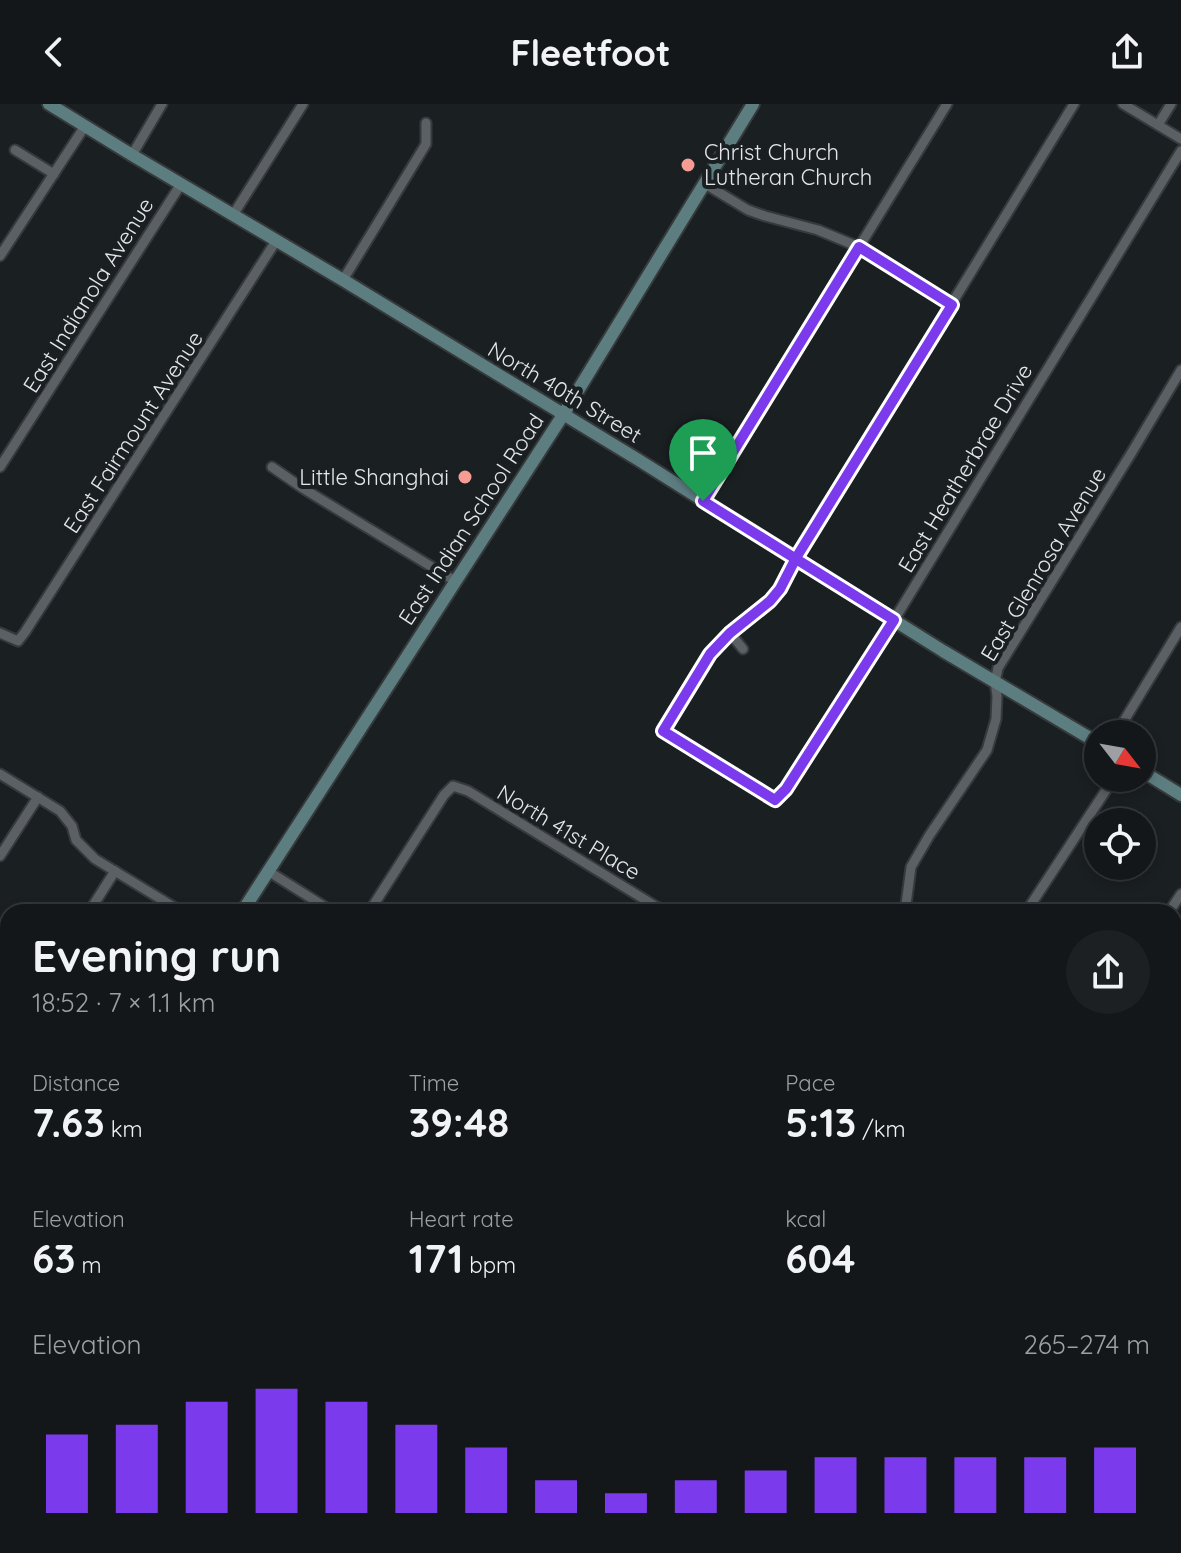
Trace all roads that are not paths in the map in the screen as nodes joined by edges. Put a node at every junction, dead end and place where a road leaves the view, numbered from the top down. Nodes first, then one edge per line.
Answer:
1 (49, 104) edge
2 (162, 104) edge
3 (303, 104) edge
4 (753, 104) edge
5 (947, 104) edge
6 (1074, 104) edge
7 (1123, 104) edge
8 (1171, 104) edge
9 (426, 123) dead end
10 (1158, 125) junction
11 (85, 126) junction
12 (1181, 139) edge
13 (15, 150) dead end
14 (1181, 151) edge
15 (132, 155) junction
16 (54, 174) junction
17 (181, 184) junction
18 (705, 184) junction
19 (233, 215) junction
20 (276, 241) junction
21 (859, 247) junction
22 (0, 256) edge
23 (343, 280) junction
24 (952, 305) junction
25 (1181, 370) edge
26 (563, 415) junction
27 (0, 467) edge
28 (272, 467) dead end
29 (703, 501) junction
30 (796, 558) junction
31 (455, 581) junction
32 (894, 620) junction
33 (1181, 627) edge
34 (0, 633) edge
35 (730, 633) junction
36 (743, 649) dead end
37 (995, 682) junction
38 (1125, 720) edge
39 (1084, 735) edge
40 (0, 774) edge
41 (1156, 780) edge
42 (1105, 792) edge
43 (1181, 795) edge
44 (38, 797) junction
45 (0, 856) edge
46 (115, 871) junction
47 (268, 871) junction
48 (94, 904) edge
49 (169, 904) edge
50 (247, 904) edge
51 (320, 904) edge
52 (374, 904) edge
53 (652, 904) edge
54 (906, 904) edge
55 (1031, 904) edge

1 - 11 main road, North 40th Street
2 - 15 street
3 - 19 street
4 - 18 main road, East Indian School Road
5 - 21 street
6 - 24 street
7 - 10 street
8 - 10 street
9 - 23 street
10 - 12 street
11 - 15 main road, North 40th Street
11 - 16 street
13 - 16 street
14 - 32 street, East Heatherbrae Drive
15 - 17 main road, North 40th Street
16 - 22 street
17 - 19 main road, North 40th Street
17 - 27 street, East Indianola Avenue
18 - 21 street
18 - 26 main road, East Indian School Road
19 - 20 main road, North 40th Street
20 - 23 main road, North 40th Street
20 - 34 street, East Fairmount Avenue
21 - 24 street
21 - 29 street
23 - 26 main road, North 40th Street
24 - 30 street
25 - 37 street, East Glenrosa Avenue
26 - 29 main road, North 40th Street
26 - 31 main road, East Indian School Road
28 - 31 street
29 - 30 main road, North 40th Street
30 - 32 main road, North 40th Street
30 - 35 street
31 - 47 main road, East Indian School Road
32 - 35 street, East Heatherbrae Drive
32 - 37 main road, North 40th Street
33 - 38 street
35 - 36 street
37 - 39 main road, North 40th Street
37 - 54 street, East Glenrosa Avenue
40 - 44 street
41 - 43 main road
42 - 55 street
44 - 45 street
44 - 46 street
46 - 48 street
46 - 49 street
47 - 50 main road, East Indian School Road
47 - 51 street
52 - 53 street, North 41st Place

